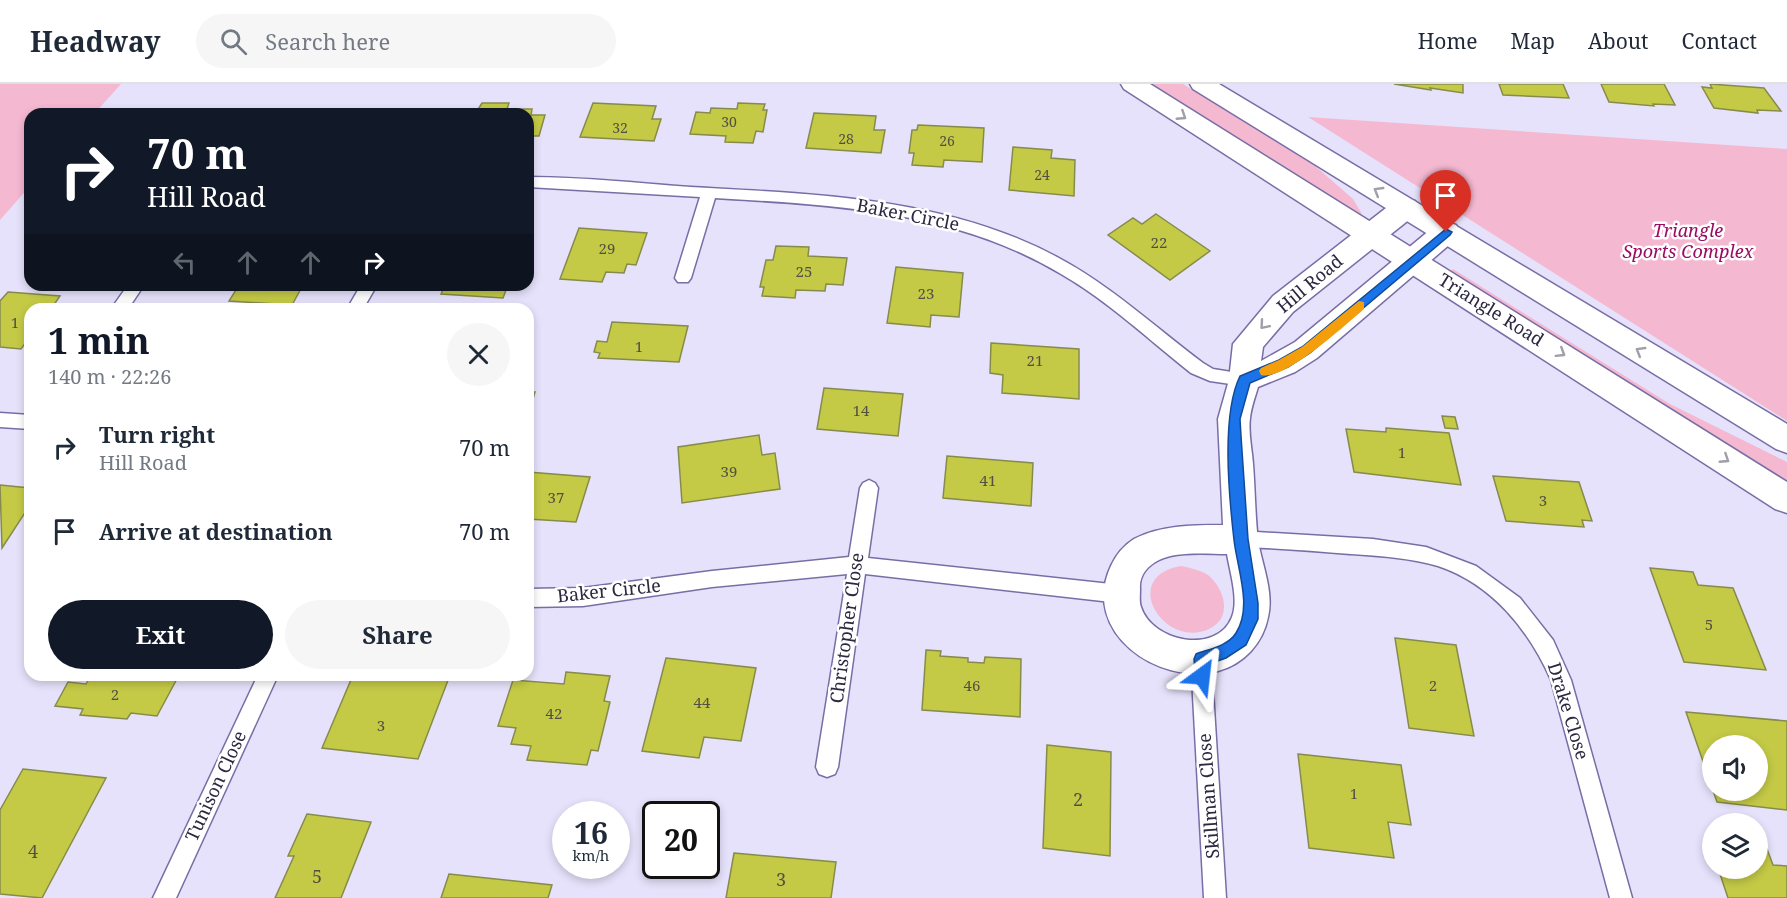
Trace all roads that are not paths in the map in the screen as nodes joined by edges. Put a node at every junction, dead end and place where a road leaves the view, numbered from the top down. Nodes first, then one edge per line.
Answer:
1 (1133, 84) edge
2 (1202, 84) edge
3 (534, 182) edge
4 (709, 193) junction
5 (1406, 208) junction
6 (1446, 232) junction
7 (1371, 236) junction
8 (1413, 262) junction
9 (683, 278) dead end
10 (1244, 380) junction
11 (0, 420) edge
12 (24, 422) edge
13 (1787, 440) edge
14 (869, 488) dead end
15 (1787, 499) edge
16 (1241, 539) junction
17 (856, 565) junction
18 (1120, 594) junction
19 (534, 598) edge
20 (1201, 659) junction
21 (265, 681) edge
22 (827, 768) dead end
23 (164, 898) edge
24 (1215, 898) edge
25 (1621, 898) edge

1 -> 7 street, Triangle Road
5 -> 2 street
3 - 4 lane, Baker Circle
4 - 9 lane
4 - 10 lane, Baker Circle
5 - 6 street
5 - 7 street, Hill Road
6 - 8 street
13 -> 6 street
7 - 8 street, Triangle Road
7 -> 10 street, Hill Road
8 - 10 street
8 -> 15 street, Triangle Road
10 - 16 street, Hill Road
11 - 12 lane
14 - 17 lane, Christopher Close
16 - 18 street
16 - 20 street, Hill Road
16 - 25 lane, Drake Close
17 - 18 lane, Baker Circle
17 - 19 lane, Baker Circle
17 - 22 lane, Christopher Close
18 - 20 street
20 - 24 lane, Skillman Close
21 - 23 lane, Tunison Close

